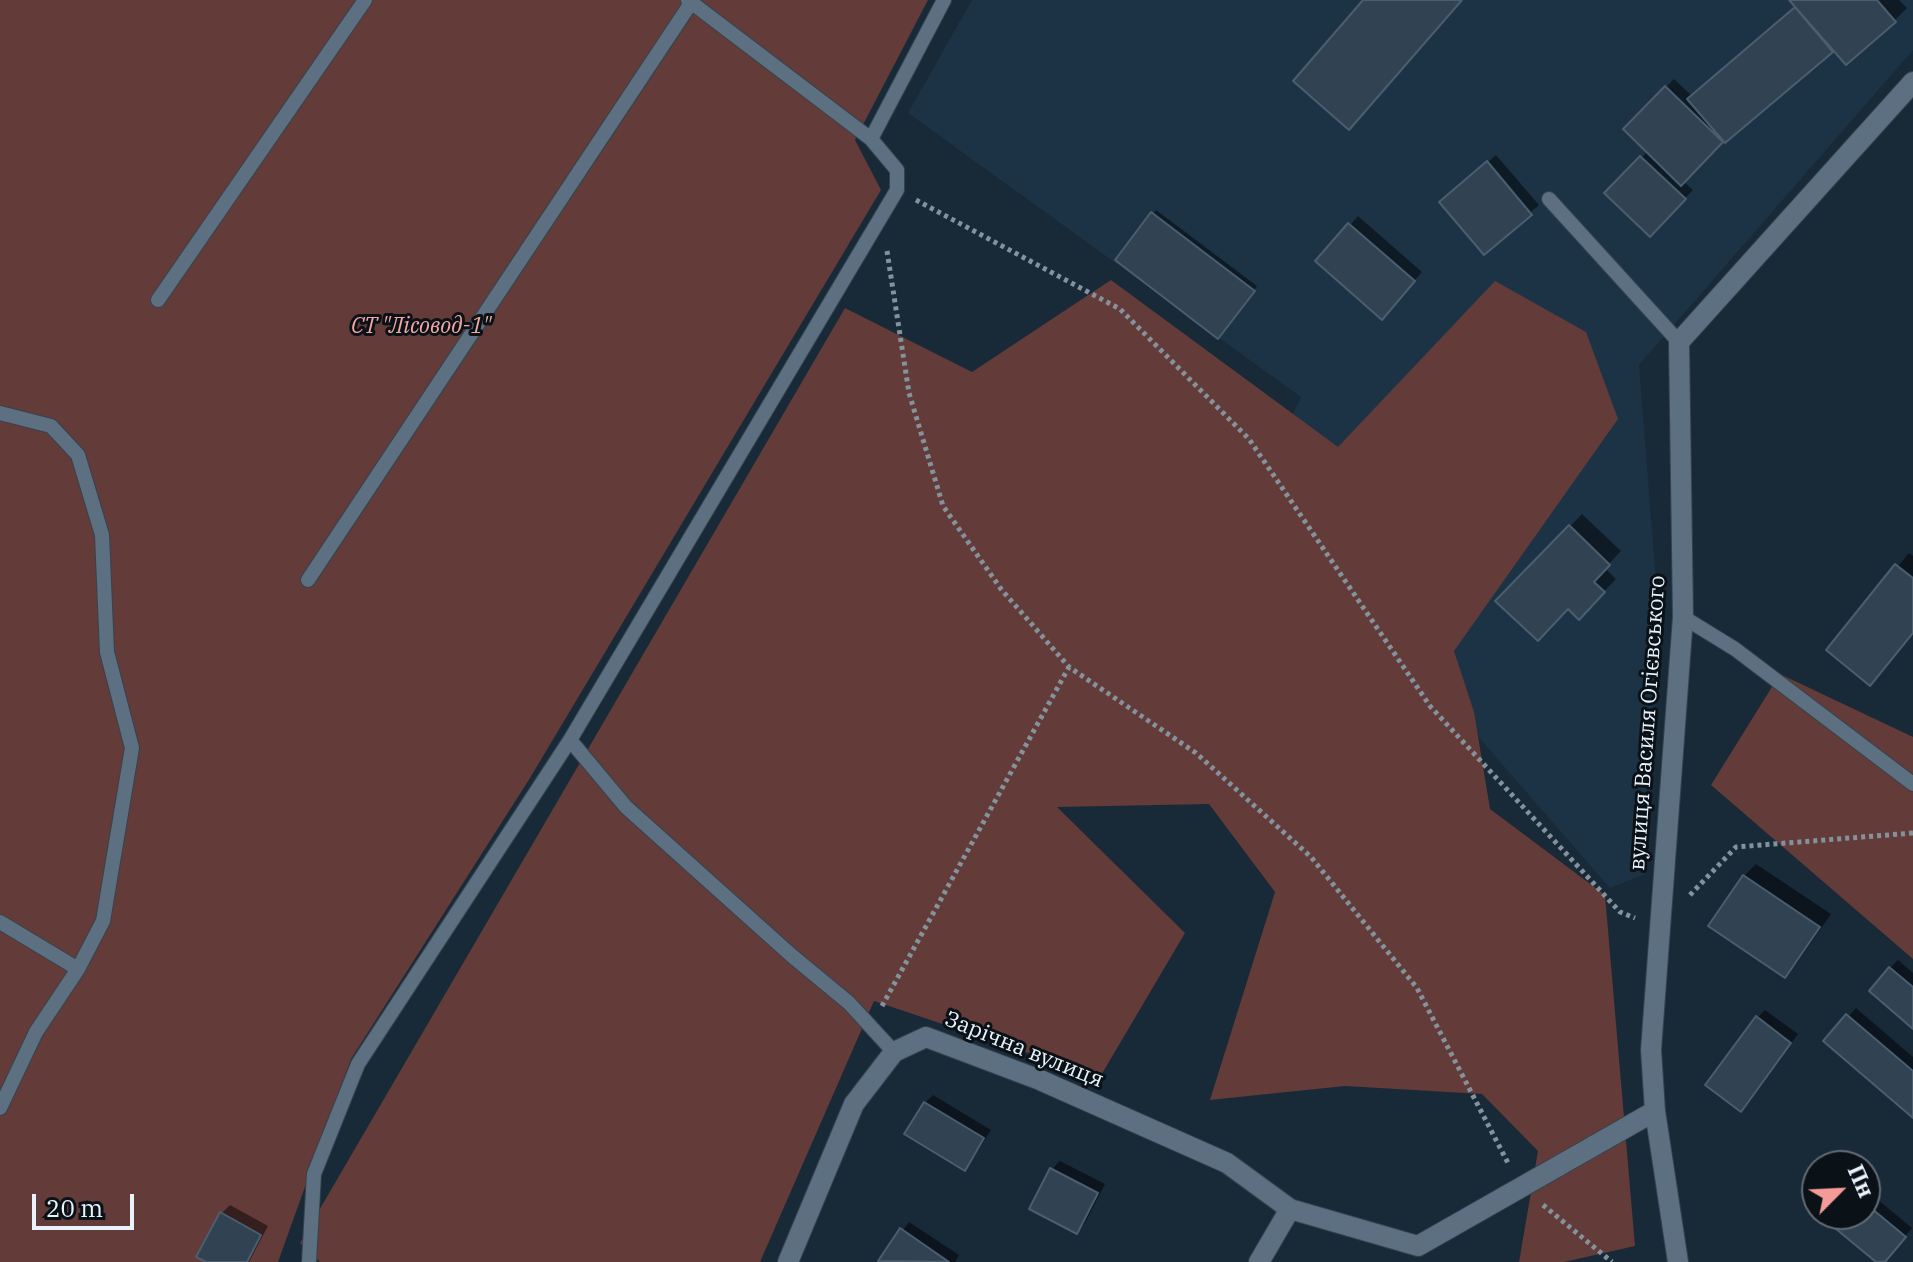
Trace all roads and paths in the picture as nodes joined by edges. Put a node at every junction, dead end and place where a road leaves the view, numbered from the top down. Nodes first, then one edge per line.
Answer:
1 (365, 0) edge
2 (944, 0) edge
3 (691, 1) edge
4 (1913, 82) edge
5 (871, 139) junction
6 (897, 190) junction
7 (1549, 199) dead end
8 (882, 215) junction
9 (158, 300) dead end
10 (1679, 342) junction
11 (0, 413) edge
12 (308, 580) dead end
13 (1683, 617) junction
14 (1069, 667) junction
15 (570, 740) junction
16 (1913, 784) edge
17 (1913, 833) edge
18 (0, 922) edge
19 (1658, 928) junction
20 (78, 969) junction
21 (894, 1052) junction
22 (0, 1108) edge
23 (1655, 1111) junction
24 (1521, 1187) junction
25 (1290, 1209) junction
26 (1416, 1254) edge
27 (309, 1262) edge
28 (788, 1262) edge
29 (1259, 1262) edge
30 (1612, 1262) edge
31 (1678, 1262) edge

1 - 9 lane
2 - 5 lane
3 - 5 lane
3 - 12 lane
4 - 10 street
5 - 6 lane
6 - 8 lane
6 - 19 path
7 - 10 lane
8 - 14 path
8 - 15 lane
10 - 13 street, вулиця Василя Огієвського
11 - 20 lane
13 - 16 lane
13 - 19 street, вулиця Василя Огієвського
14 - 21 path
14 - 24 path
15 - 21 lane
15 - 27 lane
17 - 19 path
18 - 20 lane
19 - 23 street, вулиця Василя Огієвського
20 - 22 lane
21 - 25 street, Зарічна вулиця
21 - 28 street
23 - 24 street
23 - 31 street, вулиця Василя Огієвського
24 - 26 street
24 - 30 path
25 - 26 street
25 - 29 street

